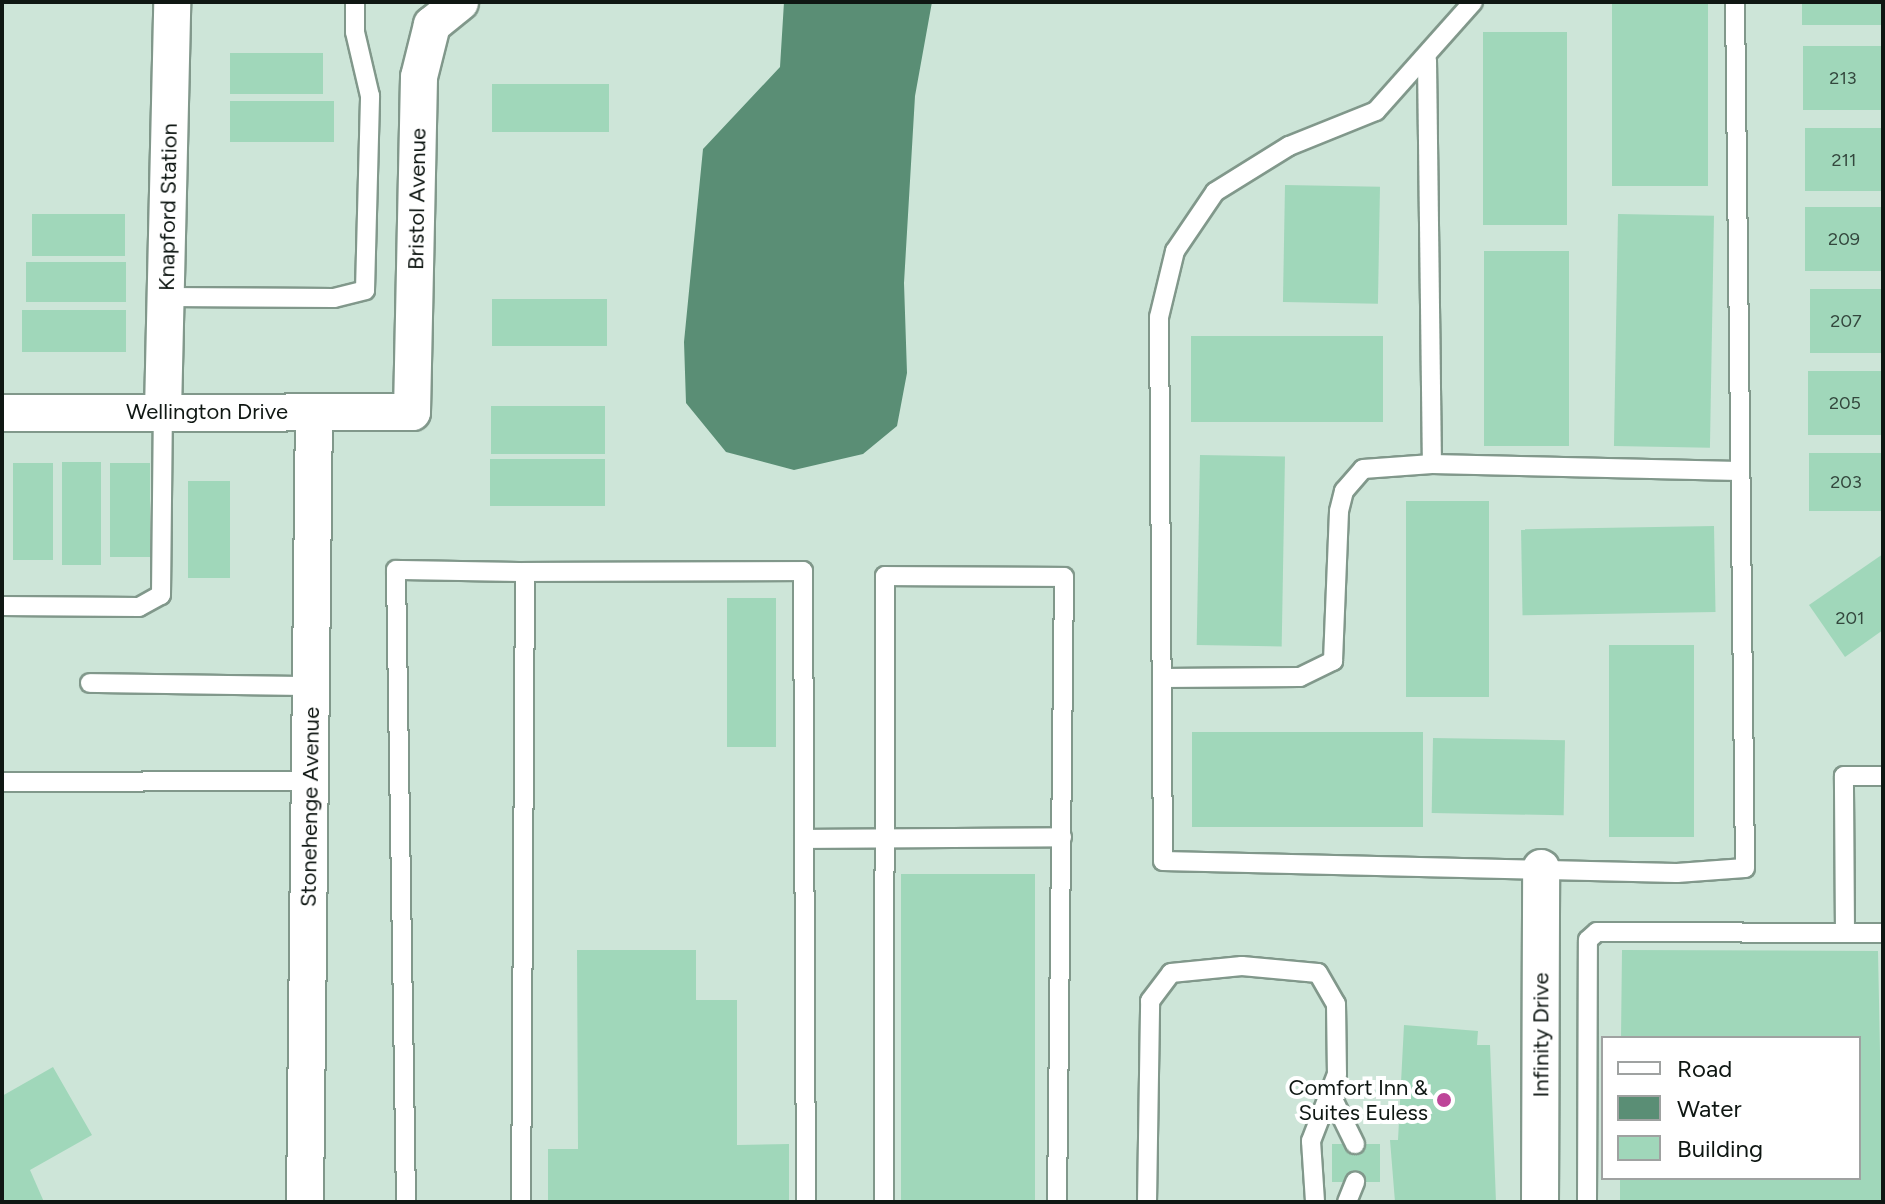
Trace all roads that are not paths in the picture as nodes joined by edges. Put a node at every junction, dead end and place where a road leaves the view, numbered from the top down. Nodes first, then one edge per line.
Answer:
1 (172, 2) edge
2 (355, 2) edge
3 (460, 2) edge
4 (1473, 2) edge
5 (1735, 2) edge
6 (1427, 60) junction
7 (166, 297) junction
8 (163, 412) junction
9 (314, 412) junction
10 (412, 412) joint
11 (2, 413) edge
12 (1432, 464) junction
13 (1739, 471) junction
14 (525, 572) junction
15 (2, 606) edge
16 (1162, 678) junction
17 (90, 683) dead end
18 (311, 686) junction
19 (1883, 776) edge
20 (310, 781) junction
21 (2, 782) edge
22 (882, 836) junction
23 (1062, 837) junction
24 (804, 839) junction
25 (1541, 868) junction
26 (1845, 933) junction
27 (1883, 933) edge
28 (1330, 1093) junction
29 (1355, 1144) dead end
30 (1355, 1182) dead end
31 (305, 1202) edge
32 (406, 1202) edge
33 (521, 1202) edge
34 (806, 1202) edge
35 (884, 1202) edge
36 (1057, 1202) edge
37 (1147, 1202) edge
38 (1315, 1202) edge
39 (1347, 1202) edge
40 (1540, 1202) edge
41 (1587, 1202) edge

1 - 7 street, Knapford Station
2 - 7 lane
3 - 10 street, Bristol Avenue
4 - 6 lane
5 - 13 lane
6 - 12 lane
6 - 16 lane
7 - 8 street, Knapford Station
8 - 9 street, Wellington Drive
8 - 11 street, Wellington Drive
8 - 15 lane
9 - 10 street, Wellington Drive
9 - 18 street, Stonehenge Avenue
12 - 13 lane
12 - 16 lane
13 - 25 lane
14 - 24 lane
14 - 32 lane
14 - 33 lane
16 - 25 lane
17 - 18 lane
18 - 20 street, Stonehenge Avenue
19 - 26 lane
20 - 21 lane
20 - 31 street, Stonehenge Avenue
22 - 23 lane
22 - 23 lane
22 - 24 lane
22 - 35 lane
23 - 36 lane
24 - 34 lane
25 - 40 street, Infinity Drive
26 - 27 lane
26 - 41 lane
28 - 29 lane
28 - 37 lane
28 - 38 lane
30 - 39 lane

